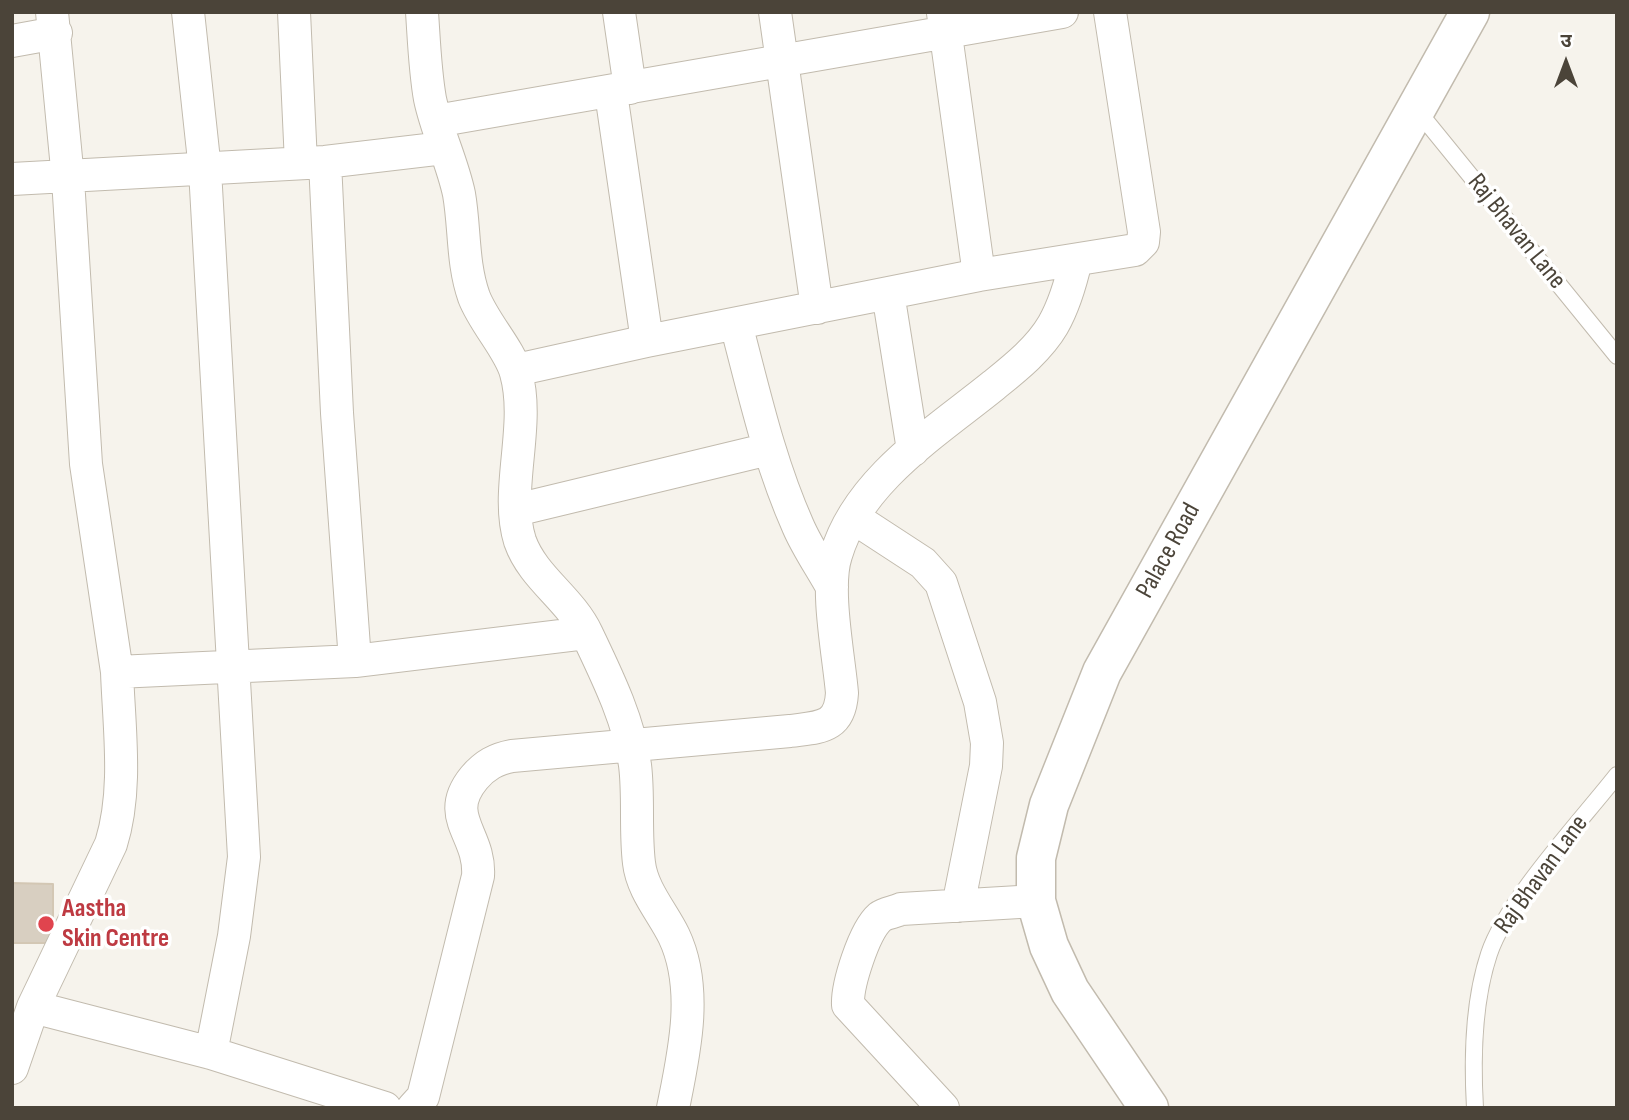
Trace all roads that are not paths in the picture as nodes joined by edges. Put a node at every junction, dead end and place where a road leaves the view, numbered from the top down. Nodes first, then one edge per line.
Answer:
1 (188, 12) edge
2 (294, 12) edge
3 (422, 12) edge
4 (619, 12) edge
5 (775, 12) edge
6 (1062, 12) edge
7 (1110, 12) edge
8 (1470, 12) edge
9 (54, 23) edge
10 (944, 23) edge
11 (12, 41) edge
12 (780, 60) junction
13 (620, 90) junction
14 (1415, 108) junction
15 (440, 135) junction
16 (313, 162) junction
17 (205, 170) junction
18 (68, 178) junction
19 (12, 179) edge
20 (1076, 260) junction
21 (979, 275) junction
22 (888, 293) junction
23 (817, 307) junction
24 (736, 324) junction
25 (646, 341) junction
26 (1617, 356) edge
27 (516, 370) junction
28 (769, 449) junction
29 (913, 450) junction
30 (516, 510) junction
31 (854, 518) junction
32 (832, 587) junction
33 (586, 633) junction
34 (355, 661) junction
35 (232, 666) junction
36 (117, 672) junction
37 (632, 747) junction
38 (1617, 775) edge
39 (1035, 901) junction
40 (957, 906) junction
41 (33, 1007) junction
42 (211, 1052) junction
43 (12, 1068) edge
44 (396, 1107) edge
45 (673, 1108) edge
46 (943, 1108) edge
47 (1149, 1108) edge
48 (1475, 1108) edge

1 - 17 street
2 - 16 street
3 - 15 street
4 - 13 street
5 - 12 street
6 - 10 street
7 - 20 street
8 - 14 street, Palace Road
9 - 11 street
9 - 18 street
10 - 12 street
10 - 21 street
12 - 13 street
12 - 23 street
13 - 15 street
13 - 25 street
14 - 26 lane, Raj Bhavan Lane
14 - 39 street, Palace Road
15 - 16 street
15 - 27 street
16 - 17 street
16 - 34 street
17 - 18 street
17 - 35 street
18 - 19 street
18 - 36 street
20 - 21 street
20 - 29 street
21 - 22 street
22 - 23 street
22 - 29 street
23 - 24 street
24 - 25 street
24 - 28 street
25 - 27 street
27 - 30 street
28 - 30 street
28 - 32 street
29 - 31 street
30 - 33 street
31 - 32 street
31 - 40 street
32 - 37 street
33 - 34 street
33 - 37 street
34 - 35 street
35 - 36 street
35 - 42 street
36 - 41 street
37 - 44 street
37 - 45 street
38 - 48 lane, Raj Bhavan Lane
39 - 40 street
39 - 47 street, Palace Road
40 - 46 street
41 - 42 street
41 - 43 street
42 - 44 street

